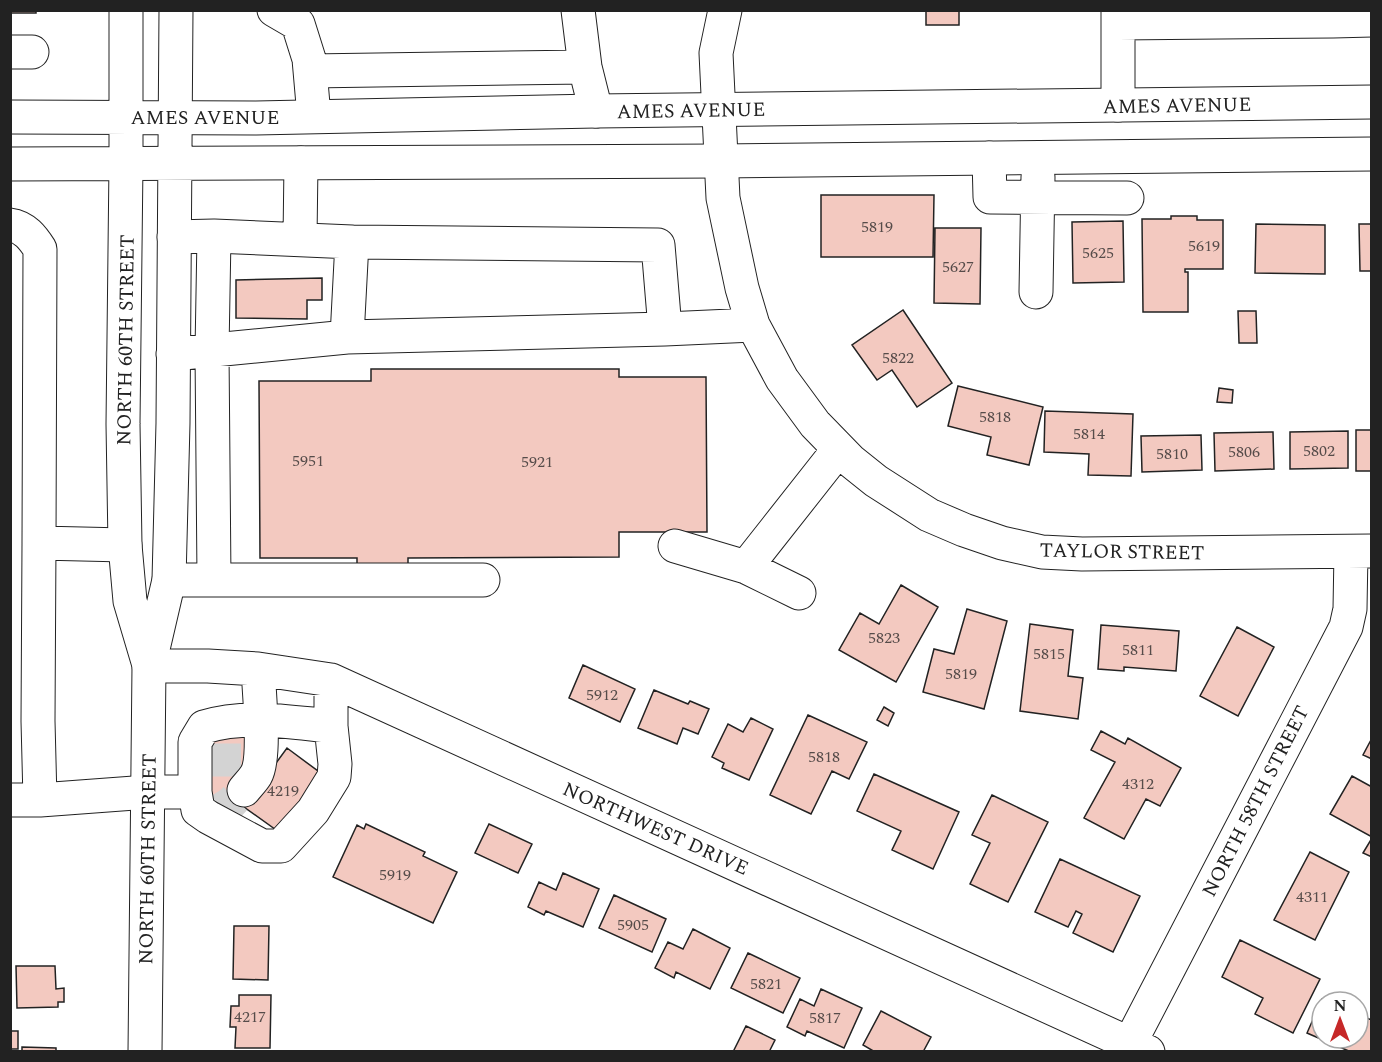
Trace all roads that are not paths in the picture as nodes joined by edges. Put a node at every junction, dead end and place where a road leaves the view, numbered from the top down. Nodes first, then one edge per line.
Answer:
1 (126, 10) edge
2 (176, 10) edge
3 (578, 10) edge
4 (725, 10) edge
5 (297, 15) edge
6 (1333, 16) edge
7 (1118, 17) edge
8 (1371, 20) edge
9 (585, 68) junction
10 (310, 71) junction
11 (1371, 102) edge
12 (1119, 105) junction
13 (718, 110) junction
14 (596, 111) junction
15 (314, 116) junction
16 (10, 117) edge
17 (125, 117) junction
18 (175, 117) junction
19 (1371, 154) edge
20 (1038, 157) junction
21 (989, 158) junction
22 (720, 161) junction
23 (126, 163) junction
24 (175, 163) junction
25 (301, 163) junction
26 (10, 164) edge
27 (1037, 198) junction
28 (1127, 198) dead end
29 (10, 225) edge
30 (214, 236) junction
31 (174, 237) junction
32 (300, 239) junction
33 (352, 242) junction
34 (1036, 292) dead end
35 (753, 325) junction
36 (665, 329) junction
37 (347, 337) junction
38 (212, 351) junction
39 (173, 354) junction
40 (839, 449) junction
41 (39, 543) junction
42 (125, 545) junction
43 (675, 546) dead end
44 (1361, 551) edge
45 (746, 567) junction
46 (169, 579) junction
47 (214, 579) junction
48 (483, 580) dead end
49 (799, 593) dead end
50 (24, 622) edge
51 (149, 666) junction
52 (258, 669) junction
53 (331, 680) junction
54 (24, 704) edge
55 (261, 720) junction
56 (331, 726) junction
57 (149, 744) junction
58 (250, 770) tunnel mouth
59 (200, 774) junction
60 (148, 792) junction
61 (25, 800) edge
62 (1139, 1047) edge
63 (145, 1052) edge

1 - 17 main road, NORTH 60TH STREET
2 - 18 main road, NORTH 60TH STREET
3 - 9 main road
4 - 13 main road, TAYLOR STREET
5 - 10 main road
6 - 7 main road
6 - 8 main road
7 - 12 main road
9 - 10 main road
9 - 14 main road
10 - 15 main road
11 - 12 main road, AMES AVENUE
12 - 13 main road, AMES AVENUE
13 - 14 main road, AMES AVENUE
13 - 22 main road, TAYLOR STREET
14 - 15 main road, AMES AVENUE
15 - 18 main road, AMES AVENUE
16 - 17 main road, AMES AVENUE
17 - 18 main road, AMES AVENUE
17 - 23 main road, NORTH 60TH STREET
18 - 24 main road, NORTH 60TH STREET
19 - 20 main road
20 - 21 main road
20 - 27 main road
21 - 22 main road
21 - 27 main road
22 - 25 main road
22 - 35 main road, TAYLOR STREET
23 - 24 main road
23 - 26 main road
23 - 42 main road, NORTH 60TH STREET
24 - 25 main road
24 - 31 main road, NORTH 60TH STREET
25 - 32 main road
27 - 28 main road
27 - 34 main road
29 - 41 main road
30 - 31 main road
30 - 32 main road
30 - 38 main road
31 - 39 main road, NORTH 60TH STREET
32 - 33 main road
33 - 36 main road
33 - 37 main road
35 - 36 main road
35 - 40 main road, TAYLOR STREET
36 - 37 main road
37 - 38 main road
38 - 39 main road
38 - 47 main road
39 - 46 main road, NORTH 60TH STREET
40 - 44 main road, TAYLOR STREET
40 - 45 main road
41 - 42 main road
41 - 50 main road
42 - 51 main road, NORTH 60TH STREET
43 - 45 main road
44 - 62 main road, NORTH 58TH STREET
45 - 49 main road
46 - 47 main road
46 - 51 main road, NORTH 60TH STREET
47 - 48 main road
50 - 54 main road
51 - 52 main road, NORTHWEST DRIVE
51 - 57 main road, NORTH 60TH STREET
52 - 53 main road, NORTHWEST DRIVE
52 - 55 main road
53 - 56 main road
53 - 62 main road, NORTHWEST DRIVE
54 - 61 main road
55 - 56 main road
55 - 58 main road
55 - 59 main road
56 - 59 main road
57 - 59 main road
57 - 60 main road, NORTH 60TH STREET
59 - 60 main road
60 - 61 main road
60 - 63 main road, NORTH 60TH STREET

